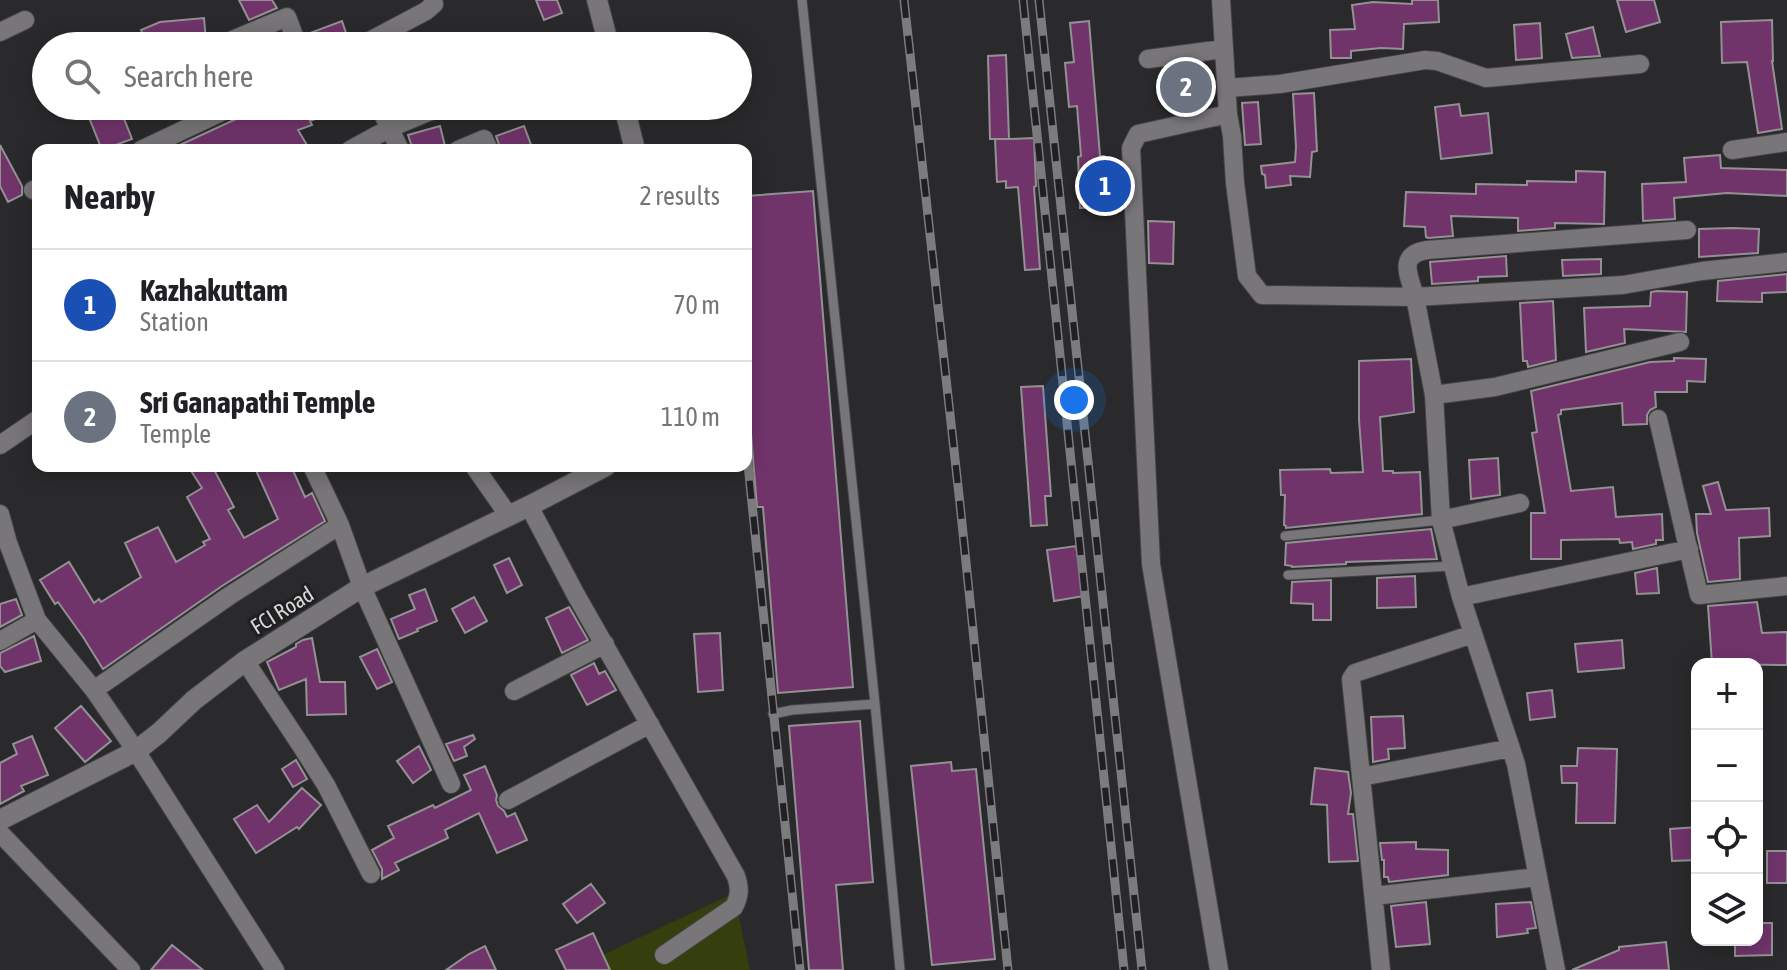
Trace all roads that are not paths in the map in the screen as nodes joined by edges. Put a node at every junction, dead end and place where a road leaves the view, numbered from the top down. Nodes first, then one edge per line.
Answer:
1 (433, 0) edge
2 (597, 0) edge
3 (802, 0) edge
4 (1221, 0) edge
5 (25, 20) dead end
6 (0, 32) edge
7 (251, 32) edge
8 (293, 32) edge
9 (386, 32) edge
10 (605, 32) edge
11 (1223, 49) junction
12 (1148, 59) dead end
13 (1640, 64) dead end
14 (1227, 88) junction
15 (1228, 114) junction
16 (204, 120) edge
17 (386, 120) edge
18 (409, 120) edge
19 (628, 120) edge
20 (390, 128) junction
21 (1787, 142) edge
22 (154, 144) edge
23 (361, 144) edge
24 (397, 144) edge
25 (634, 144) edge
26 (1732, 150) dead end
27 (1687, 230) dead end
28 (1787, 262) edge
29 (1415, 297) junction
30 (1680, 342) dead end
31 (1434, 395) junction
32 (1658, 419) dead end
33 (32, 423) edge
34 (0, 445) edge
35 (315, 472) edge
36 (478, 472) edge
37 (594, 472) edge
38 (1520, 503) dead end
39 (529, 506) junction
40 (0, 514) edge
41 (509, 516) junction
42 (1441, 520) junction
43 (340, 525) junction
44 (1285, 536) dead end
45 (1689, 549) junction
46 (1452, 566) junction
47 (1288, 575) dead end
48 (1787, 586) edge
49 (362, 587) junction
50 (1461, 597) junction
51 (37, 620) junction
52 (1473, 634) junction
53 (0, 641) edge
54 (605, 644) junction
55 (245, 661) junction
56 (94, 690) junction
57 (514, 691) dead end
58 (875, 704) junction
59 (773, 714) dead end
60 (650, 724) junction
61 (1511, 748) junction
62 (136, 751) junction
63 (1361, 777) junction
64 (451, 784) dead end
65 (508, 800) dead end
66 (0, 820) edge
67 (0, 833) edge
68 (371, 874) dead end
69 (1538, 877) junction
70 (1374, 896) junction
71 (664, 955) dead end
72 (131, 970) edge
73 (275, 970) edge
74 (900, 970) edge
75 (1219, 970) edge
76 (1381, 970) edge
77 (1556, 970) edge

1 - 9 street
2 - 10 street
3 - 58 lane
4 - 11 street
5 - 6 street
7 - 8 street
11 - 12 street
11 - 14 street
13 - 14 street
14 - 15 street
15 - 29 street
15 - 75 street
16 - 22 street
17 - 20 street
18 - 20 street
19 - 25 street
20 - 23 street
20 - 24 street
21 - 26 street
27 - 29 street
28 - 29 street
29 - 31 street
30 - 31 street
31 - 42 street
32 - 45 street
33 - 34 street
35 - 43 street
36 - 41 street
37 - 39 street, FCI Road
38 - 42 street
39 - 41 street, FCI Road
39 - 54 street
40 - 51 street
41 - 49 street, FCI Road
42 - 44 lane
42 - 46 street
43 - 49 street
43 - 56 street
45 - 48 street
45 - 50 street
46 - 47 lane
46 - 50 street
49 - 55 street, FCI Road
49 - 64 street
50 - 52 street
51 - 53 street
51 - 56 street
52 - 61 street
52 - 63 street
54 - 57 street
54 - 60 street
55 - 62 street, FCI Road
55 - 68 street
56 - 62 street
58 - 59 lane
58 - 74 lane
60 - 65 street
60 - 71 street
61 - 63 street
61 - 69 street
62 - 66 street, FCI Road
62 - 73 street
63 - 70 street
67 - 72 street
69 - 70 street
69 - 77 street
70 - 76 street

